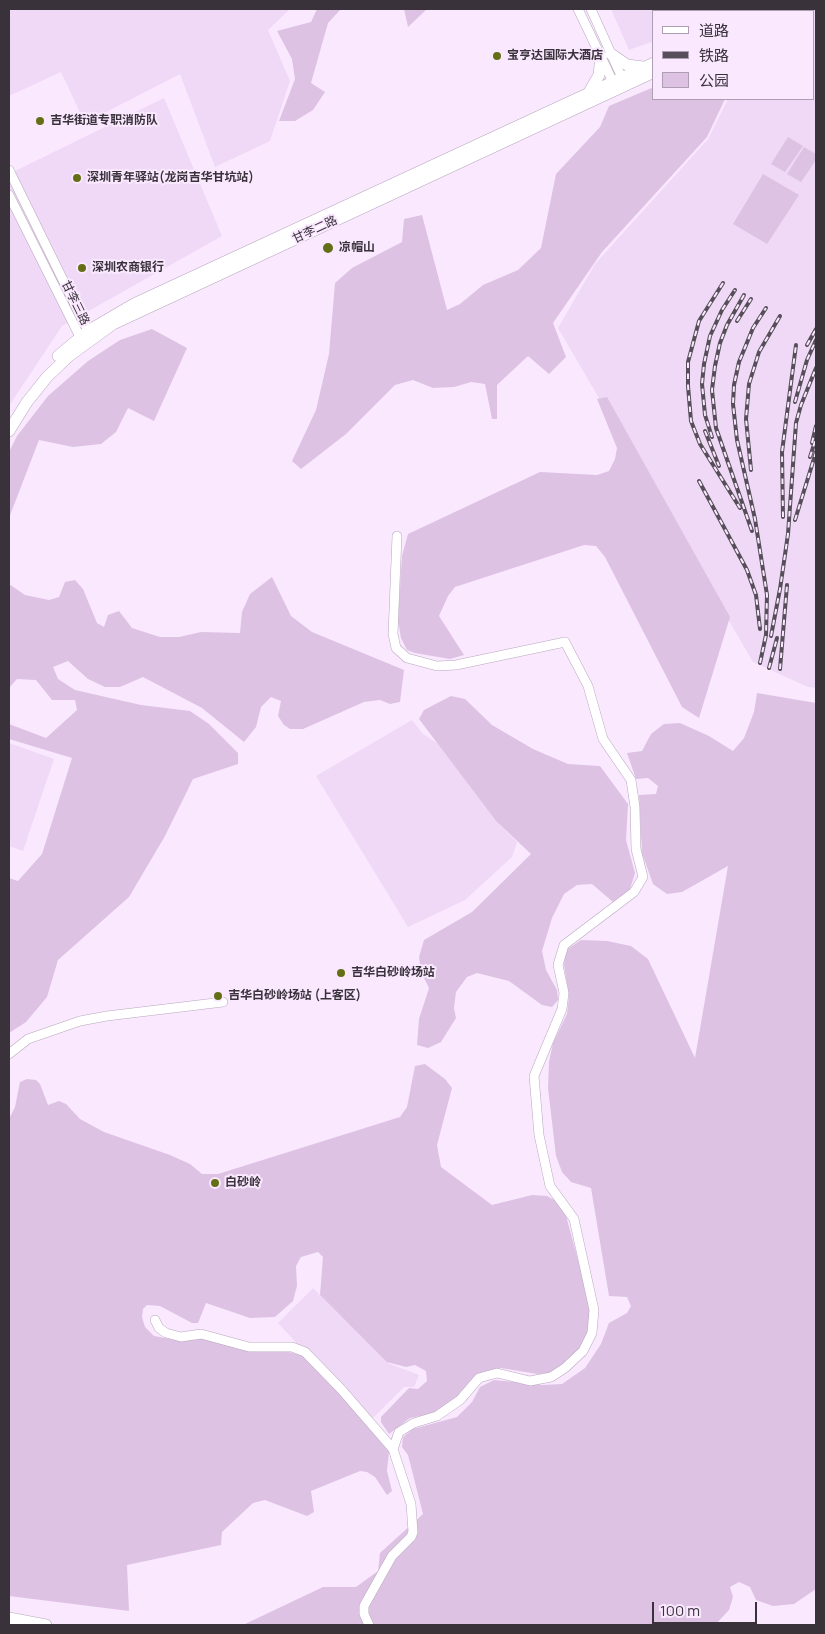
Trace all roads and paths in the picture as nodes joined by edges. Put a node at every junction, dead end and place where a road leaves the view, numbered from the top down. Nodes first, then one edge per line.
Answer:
1 (578, 9) edge
2 (591, 9) edge
3 (606, 55) junction
4 (652, 67) edge
5 (619, 83) junction
6 (588, 94) junction
7 (9, 170) edge
8 (9, 195) edge
9 (85, 336) junction
10 (9, 416) edge
11 (9, 431) edge
12 (397, 536) dead end
13 (223, 1002) dead end
14 (9, 1054) edge
15 (155, 1320) dead end
16 (393, 1450) junction
17 (9, 1618) edge
18 (46, 1625) edge
19 (369, 1625) edge

1 - 3 street
2 - 3 street
3 - 4 main road
3 - 5 street
3 - 6 main road
4 - 5 main road, 甘李二路
5 - 6 main road, 甘李二路
5 - 9 main road, 甘李二路
6 - 9 main road, 甘李二路
7 - 9 street, 甘李三路
8 - 9 street, 甘李三路
9 - 10 main road, 甘李二路
9 - 11 main road, 甘李二路
12 - 16 street
13 - 14 street
15 - 16 street
16 - 19 street
17 - 18 main road

